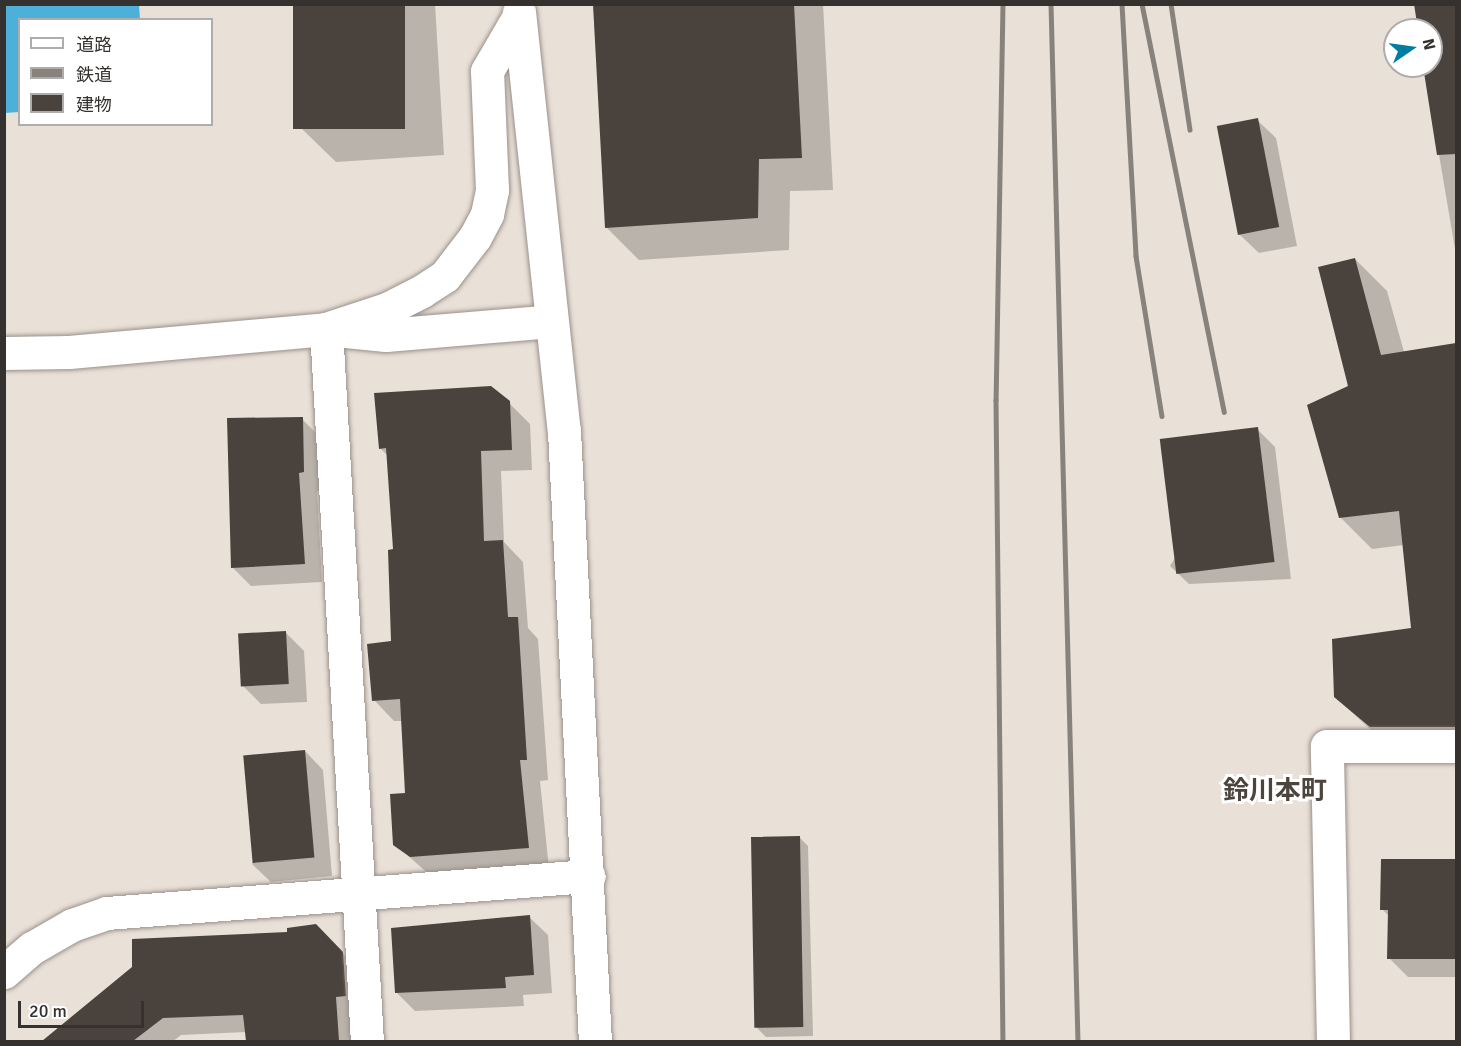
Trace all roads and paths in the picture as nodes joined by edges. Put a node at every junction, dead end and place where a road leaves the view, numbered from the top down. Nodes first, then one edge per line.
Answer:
1 (519, 10) edge
2 (551, 321) junction
3 (326, 329) junction
4 (4, 353) edge
5 (1456, 746) edge
6 (589, 876) junction
7 (359, 894) junction
8 (4, 972) edge
9 (367, 1041) edge
10 (595, 1041) edge
11 (1333, 1041) edge

1 - 2 street
1 - 3 street
2 - 3 street
2 - 6 street
3 - 4 street
3 - 7 street
5 - 11 street
6 - 7 street
6 - 10 street
7 - 8 street
7 - 9 street

